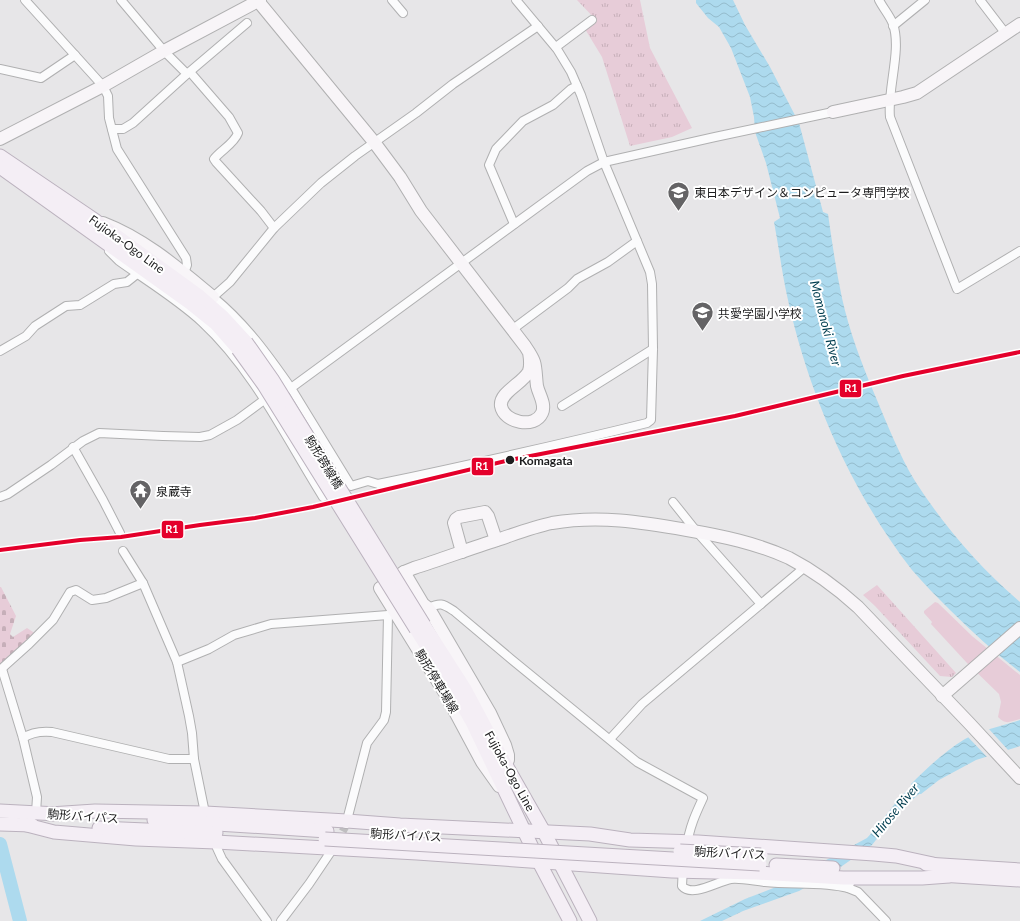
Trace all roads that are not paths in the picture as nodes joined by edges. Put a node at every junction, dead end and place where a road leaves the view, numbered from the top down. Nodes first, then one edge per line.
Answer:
1 (25, 0) edge
2 (121, 0) edge
3 (392, 0) edge
4 (516, 0) edge
5 (879, 0) edge
6 (925, 0) edge
7 (980, 0) edge
8 (259, 1) edge
9 (403, 13) dead end
10 (592, 20) dead end
11 (247, 23) dead end
12 (1020, 24) edge
13 (538, 26) junction
14 (893, 26) junction
15 (1006, 34) junction
16 (556, 47) junction
17 (164, 51) junction
18 (75, 54) junction
19 (0, 68) edge
20 (188, 73) junction
21 (103, 86) junction
22 (577, 86) junction
23 (889, 100) junction
24 (833, 112) joint
25 (112, 129) junction
26 (0, 139) edge
27 (374, 142) junction
28 (0, 156) edge
29 (604, 162) junction
30 (0, 167) edge
31 (96, 221) junction
32 (514, 224) junction
33 (274, 228) junction
34 (103, 240) junction
35 (637, 241) junction
36 (1020, 251) edge
37 (462, 263) junction
38 (135, 272) junction
39 (184, 273) junction
40 (213, 297) junction
41 (513, 329) junction
42 (242, 346) junction
43 (653, 349) junction
44 (0, 351) edge
45 (529, 352) junction
46 (291, 388) junction
47 (264, 400) junction
48 (562, 406) dead end
49 (73, 447) junction
50 (351, 486) junction
51 (0, 497) edge
52 (673, 502) dead end
53 (697, 532) junction
54 (120, 533) dead end
55 (496, 540) junction
56 (123, 550) dead end
57 (462, 552) junction
58 (804, 567) junction
59 (404, 572) junction
60 (143, 583) junction
61 (761, 604) junction
62 (428, 608) junction
63 (391, 614) junction
64 (420, 627) junction
65 (1020, 628) edge
66 (177, 662) junction
67 (1, 669) edge
68 (942, 696) junction
69 (23, 738) junction
70 (610, 739) junction
71 (194, 759) junction
72 (505, 763) junction
73 (1020, 778) edge
74 (508, 798) junction
75 (0, 811) edge
76 (36, 813) junction
77 (205, 813) junction
78 (50, 814) junction
79 (0, 824) edge
80 (23, 824) junction
81 (346, 824) junction
82 (525, 831) junction
83 (544, 832) junction
84 (330, 841) junction
85 (216, 842) junction
86 (687, 842) junction
87 (816, 855) junction
88 (760, 860) junction
89 (539, 862) junction
90 (561, 864) junction
91 (589, 865) junction
92 (1020, 870) edge
93 (682, 871) junction
94 (770, 878) junction
95 (846, 880) junction
96 (1020, 880) edge
97 (572, 884) junction
98 (267, 921) edge
99 (281, 921) edge
100 (570, 921) edge
101 (590, 921) edge
102 (886, 921) edge

1 - 18 street
2 - 17 street
3 - 9 street
4 - 13 street
5 - 14 street
6 - 14 street
7 - 15 street
8 - 17 street
8 - 27 street
10 - 16 street
11 - 20 street
12 - 15 street
13 - 16 street
13 - 27 street
14 - 23 street
15 - 23 street
16 - 22 street
17 - 20 street
17 - 21 street
18 - 19 street
18 - 21 street
20 - 25 street
20 - 33 street
21 - 25 street
21 - 26 street
22 - 29 street
22 - 32 street
23 - 24 street
23 - 36 street
24 - 29 street
25 - 39 street
27 - 33 street
27 - 37 street
28 - 31 main road, Fujioka-Ogo Line
29 - 32 street
29 - 35 street
30 - 34 main road, Fujioka-Ogo Line
31 - 39 street
31 - 42 main road, Fujioka-Ogo Line
32 - 37 street
33 - 40 street
34 - 38 street
34 - 42 main road, Fujioka-Ogo Line
35 - 41 street
35 - 43 street
37 - 41 street
37 - 46 street
38 - 44 street
38 - 47 street
39 - 40 street
40 - 46 street
41 - 45 street
42 - 64 main road, 駒形跨線橋, bridge
43 - 48 street
43 - 50 street
45 - 45 street
46 - 47 street
46 - 50 street
47 - 49 street
47 - 50 street
49 - 51 street
49 - 54 street
52 - 53 street
53 - 55 street, 駒形停車場線
53 - 58 street, 駒形停車場線
53 - 61 street
55 - 57 street, 駒形停車場線
55 - 57 street
56 - 60 street
57 - 59 street, 駒形停車場線
58 - 61 street
58 - 68 street, 駒形停車場線
59 - 62 street
59 - 63 street, 駒形停車場線
60 - 66 street
60 - 67 street
61 - 70 street
62 - 70 street
62 - 72 street
63 - 66 street
63 - 74 street, 駒形停車場線
63 - 81 street
64 - 72 main road, Fujioka-Ogo Line
64 - 74 main road, Fujioka-Ogo Line
65 - 68 street
66 - 71 street
67 - 69 street
68 - 73 street, 駒形停車場線
69 - 71 street
69 - 76 street
70 - 86 street
71 - 77 street
72 - 83 main road, Fujioka-Ogo Line
74 - 82 main road, Fujioka-Ogo Line
75 - 76 main road, 駒形バイパス
76 - 78 main road, 駒形バイパス
77 - 78 main road
77 - 81 main road
78 - 84 main road, 駒形バイパス
79 - 80 main road, 駒形バイパス
80 - 84 main road, 駒形バイパス
80 - 85 main road
81 - 82 main road
82 - 83 main road
82 - 89 main road, Fujioka-Ogo Line
83 - 86 main road
83 - 90 main road, Fujioka-Ogo Line
84 - 85 main road
84 - 88 main road, 駒形バイパス, bridge
84 - 89 main road
84 - 99 street
85 - 98 street
86 - 87 main road
86 - 93 street
87 - 88 main road, 駒形バイパス
87 - 92 main road
88 - 95 main road, 駒形バイパス
89 - 90 main road
89 - 100 main road, Fujioka-Ogo Line
90 - 91 main road
90 - 97 main road, Fujioka-Ogo Line
91 - 93 main road
91 - 97 main road
93 - 94 main road
93 - 94 street
94 - 95 main road
95 - 96 main road
95 - 102 street
97 - 101 main road, Fujioka-Ogo Line

